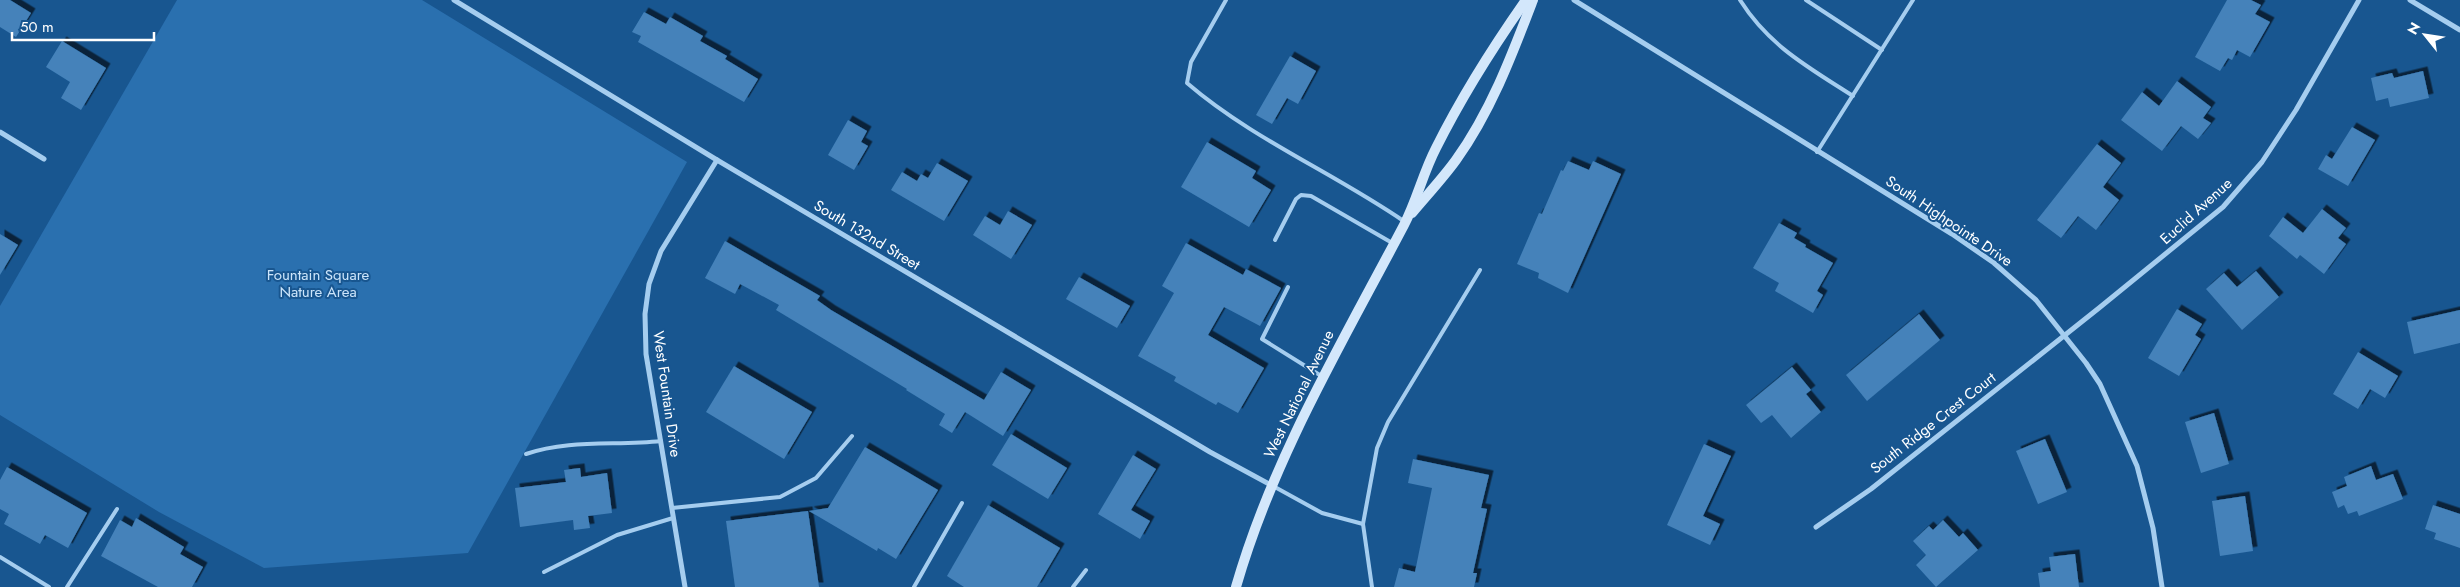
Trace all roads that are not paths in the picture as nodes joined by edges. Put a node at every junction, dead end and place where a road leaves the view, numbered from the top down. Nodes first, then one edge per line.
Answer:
1 (454, 0) edge
2 (1226, 0) edge
3 (1526, 0) edge
4 (1533, 0) edge
5 (1574, 0) edge
6 (1740, 0) edge
7 (1806, 0) edge
8 (1913, 0) edge
9 (2359, 0) edge
10 (2410, 0) edge
11 (2460, 30) edge
12 (1882, 50) junction
13 (1852, 96) junction
14 (0, 132) edge
15 (1817, 152) junction
16 (44, 159) dead end
17 (717, 160) junction
18 (1405, 222) junction
19 (1275, 240) dead end
20 (1394, 244) junction
21 (1480, 270) dead end
22 (1288, 287) dead end
23 (2064, 335) junction
24 (1323, 376) junction
25 (852, 436) dead end
26 (661, 441) junction
27 (526, 454) dead end
28 (1272, 485) junction
29 (962, 502) dead end
30 (672, 508) junction
31 (117, 509) dead end
32 (673, 518) junction
33 (1363, 524) junction
34 (1816, 528) dead end
35 (0, 557) edge
36 (1086, 570) dead end
37 (544, 572) dead end
38 (49, 587) edge
39 (67, 587) edge
40 (685, 587) edge
41 (914, 587) edge
42 (1073, 587) edge
43 (1236, 587) edge
44 (1372, 587) edge
45 (2162, 587) edge

1 - 17 street, South 132nd Street
2 - 18 lane
3 - 18 main road, West National Avenue
4 - 18 main road, West National Avenue
5 - 15 street, South Highpointe Drive
6 - 13 lane
7 - 12 lane
8 - 12 lane
9 - 23 street, Euclid Avenue
10 - 11 street
12 - 13 lane
13 - 15 lane
14 - 16 street
15 - 23 street, South Highpointe Drive
17 - 26 street, West Fountain Drive
17 - 28 street, South 132nd Street
18 - 20 main road, West National Avenue
19 - 20 lane
20 - 24 main road, West National Avenue
21 - 33 lane
22 - 24 lane
23 - 34 street, South Ridge Crest Court
23 - 45 street, South Highpointe Drive
24 - 28 main road, West National Avenue
25 - 30 lane
26 - 27 lane
26 - 30 street, West Fountain Drive
28 - 33 lane
28 - 43 main road, West National Avenue
29 - 41 lane
30 - 32 street, West Fountain Drive
31 - 39 lane
32 - 37 lane
32 - 40 street, West Fountain Drive
33 - 44 lane
35 - 38 lane
36 - 42 lane

